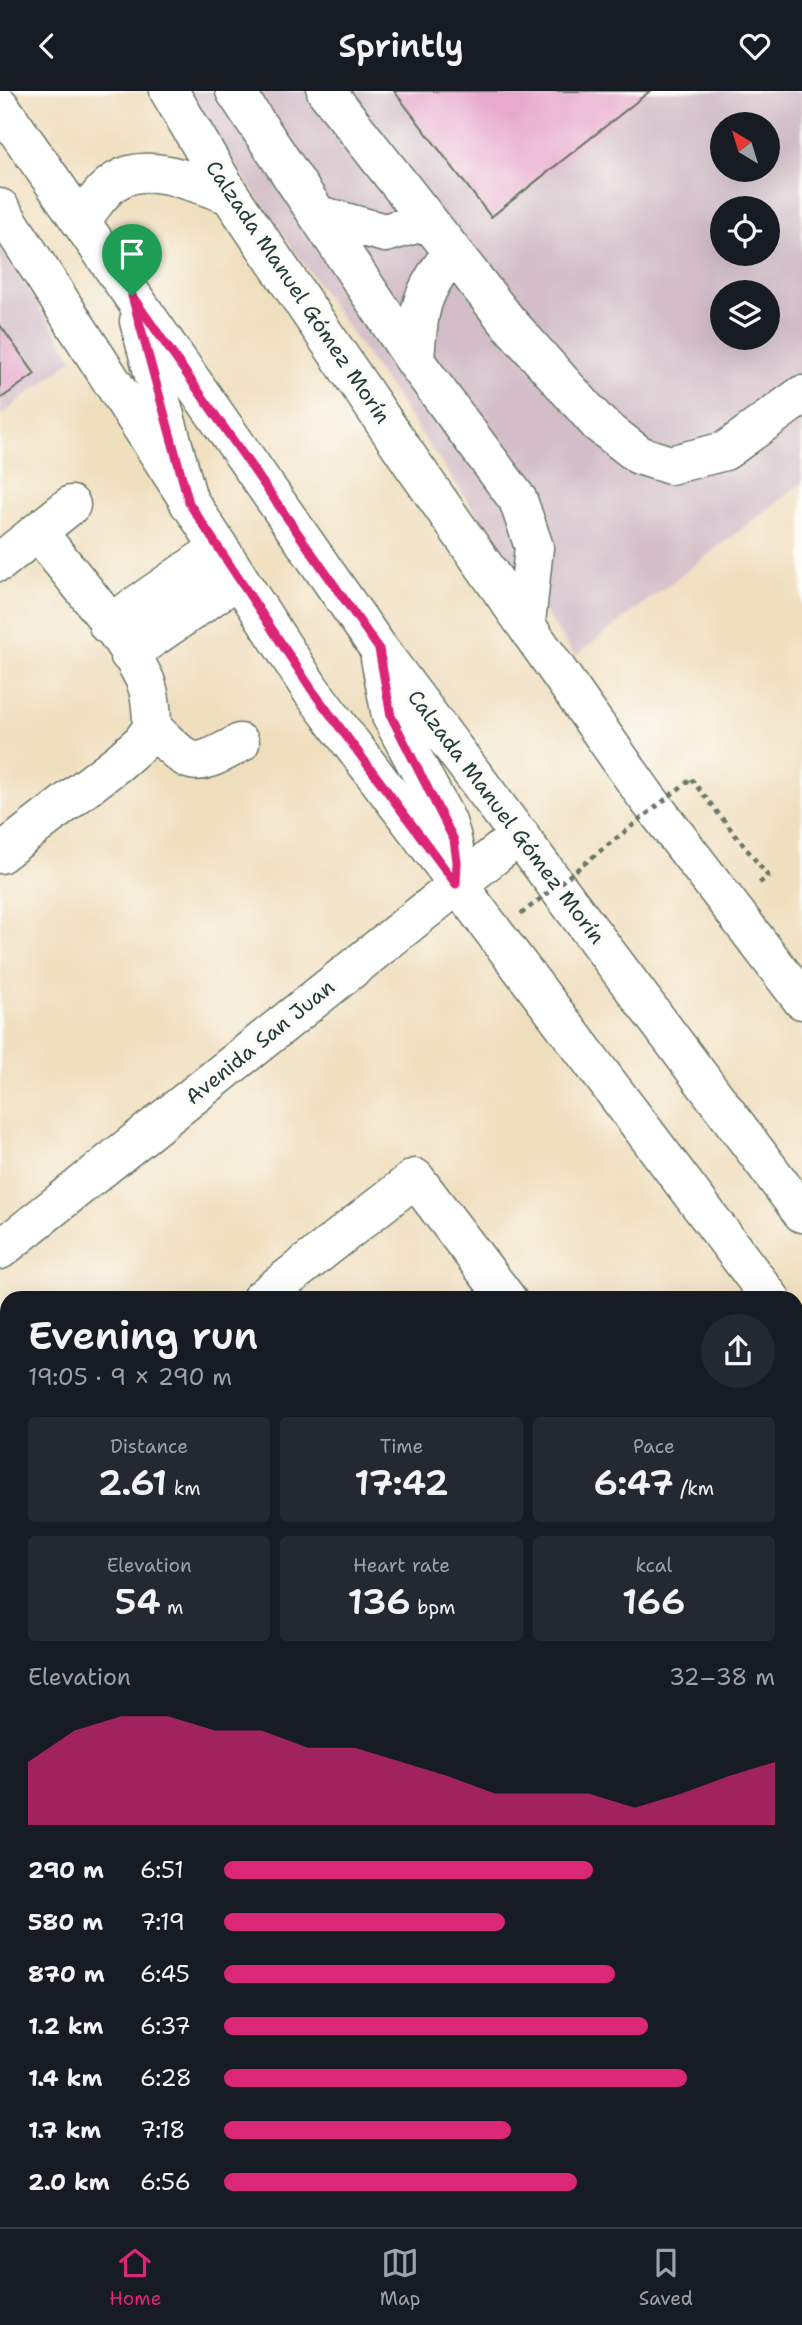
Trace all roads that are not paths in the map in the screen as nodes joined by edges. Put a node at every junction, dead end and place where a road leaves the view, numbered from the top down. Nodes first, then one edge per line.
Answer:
1 (169, 91) edge
2 (235, 91) edge
3 (326, 91) edge
4 (0, 106) edge
5 (14, 142) edge
6 (230, 194) junction
7 (0, 208) edge
8 (319, 215) junction
9 (81, 221) junction
10 (426, 221) junction
11 (452, 253) junction
12 (132, 296) junction
13 (415, 361) junction
14 (802, 395) edge
15 (189, 503) junction
16 (71, 505) dead end
17 (38, 532) junction
18 (0, 562) edge
19 (228, 564) junction
20 (526, 623) junction
21 (119, 640) junction
22 (379, 649) junction
23 (152, 728) junction
24 (240, 743) dead end
25 (520, 835) junction
26 (0, 854) edge
27 (456, 884) junction
28 (802, 1000) edge
29 (802, 1213) edge
30 (0, 1249) edge
31 (271, 1291) edge
32 (501, 1291) edge
33 (765, 1291) edge

1 - 6 street, Calzada Manuel Gómez Morín
2 - 8 street
3 - 10 street
4 - 5 street, Calzada Manuel Gómez Morín
5 - 9 street, Calzada Manuel Gómez Morín
6 - 9 street
6 - 20 street, Calzada Manuel Gómez Morín
7 - 15 street
8 - 10 street
8 - 13 street
9 - 12 street, Calzada Manuel Gómez Morín
10 - 11 street
11 - 13 street
11 - 14 street
12 - 15 street
12 - 22 street, Calzada Manuel Gómez Morín
13 - 20 street
15 - 19 street
16 - 17 street
17 - 18 street
17 - 21 street
19 - 21 street
19 - 27 street
20 - 28 street, Calzada Manuel Gómez Morín
21 - 23 street
22 - 25 street, Calzada Manuel Gómez Morín
22 - 27 street
23 - 24 street
23 - 26 street
25 - 27 street, Avenida San Juan
25 - 29 street, Calzada Manuel Gómez Morín
27 - 30 street, Avenida San Juan
27 - 33 street
31 - 32 street

